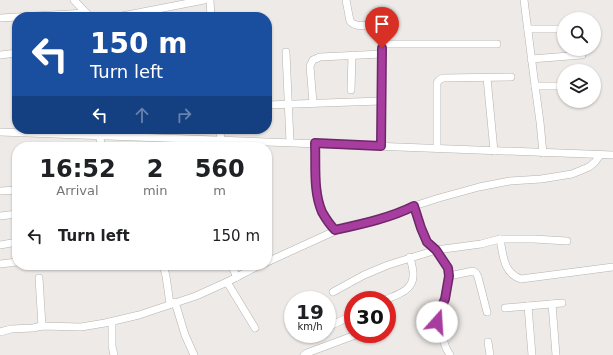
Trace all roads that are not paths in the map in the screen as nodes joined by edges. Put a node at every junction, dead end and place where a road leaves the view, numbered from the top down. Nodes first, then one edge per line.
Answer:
1 (74, 0) edge
2 (204, 0) edge
3 (210, 0) edge
4 (346, 0) edge
5 (524, 0) edge
6 (85, 12) edge
7 (143, 12) edge
8 (211, 12) edge
9 (0, 18) edge
10 (12, 18) edge
11 (557, 28) edge
12 (528, 29) junction
13 (382, 44) junction
14 (497, 44) dead end
15 (286, 52) dead end
16 (12, 54) edge
17 (382, 54) junction
18 (0, 55) edge
19 (352, 55) junction
20 (570, 56) edge
21 (532, 59) junction
22 (511, 77) dead end
23 (487, 78) junction
24 (535, 86) junction
25 (557, 86) edge
26 (351, 90) dead end
27 (381, 101) junction
28 (288, 104) junction
29 (313, 104) junction
30 (272, 105) edge
31 (0, 132) edge
32 (12, 132) edge
33 (92, 134) edge
34 (99, 135) junction
35 (101, 142) edge
36 (195, 142) edge
37 (290, 142) junction
38 (272, 143) edge
39 (315, 143) junction
40 (381, 146) junction
41 (436, 148) junction
42 (494, 151) junction
43 (543, 153) junction
44 (600, 155) junction
45 (613, 155) edge
46 (12, 190) edge
47 (0, 191) edge
48 (414, 206) junction
49 (12, 215) edge
50 (0, 216) edge
51 (335, 230) junction
52 (500, 238) junction
53 (567, 240) dead end
54 (12, 243) edge
55 (0, 245) edge
56 (436, 250) junction
57 (410, 257) junction
58 (272, 260) edge
59 (12, 263) edge
60 (0, 264) edge
61 (613, 267) edge
62 (164, 270) edge
63 (233, 270) edge
64 (250, 270) edge
65 (449, 276) junction
66 (236, 277) junction
67 (38, 278) dead end
68 (227, 282) junction
69 (335, 291) edge
70 (396, 295) edge
71 (173, 303) junction
72 (562, 303) dead end
73 (552, 304) junction
74 (528, 306) junction
75 (505, 308) dead end
76 (487, 312) dead end
77 (112, 322) junction
78 (42, 326) junction
79 (254, 328) dead end
80 (0, 332) edge
81 (344, 339) edge
82 (488, 342) dead end
83 (114, 355) edge
84 (194, 355) edge
85 (304, 355) edge
86 (450, 355) edge
87 (490, 355) edge
88 (532, 355) edge
89 (556, 355) edge

1 - 6 street
2 - 7 street
3 - 8 street
4 - 13 street
5 - 12 street
9 - 10 street
11 - 12 street
12 - 21 street
13 - 14 street
13 - 17 street
15 - 28 street
16 - 18 street
17 - 19 street
17 - 27 street
19 - 26 street
19 - 29 street
20 - 21 street
21 - 24 street
22 - 23 street
23 - 41 street
23 - 42 street
24 - 25 street
24 - 43 street
27 - 29 street
27 - 40 street
28 - 29 street
28 - 30 street
28 - 37 street
31 - 32 street
33 - 34 street
34 - 35 street
34 - 36 street
37 - 38 street
37 - 39 street
39 - 40 street
39 - 51 street
40 - 41 street
41 - 42 street
42 - 43 street
43 - 44 street
44 - 45 street
44 - 48 street
46 - 47 street
48 - 51 street
48 - 56 street
49 - 50 street
51 - 58 street
52 - 53 street
52 - 56 street
52 - 61 street
54 - 55 street
56 - 57 street
56 - 65 street
57 - 69 street
57 - 70 street
59 - 60 street
62 - 71 street
63 - 66 street
64 - 66 street
65 - 76 street
65 - 86 street
66 - 68 street
67 - 78 street
68 - 71 street
68 - 79 street
71 - 77 street
71 - 84 street
72 - 73 street
73 - 74 street
73 - 89 street
74 - 75 street
74 - 88 street
77 - 78 street
77 - 83 street
78 - 80 street
81 - 85 street
82 - 87 street

